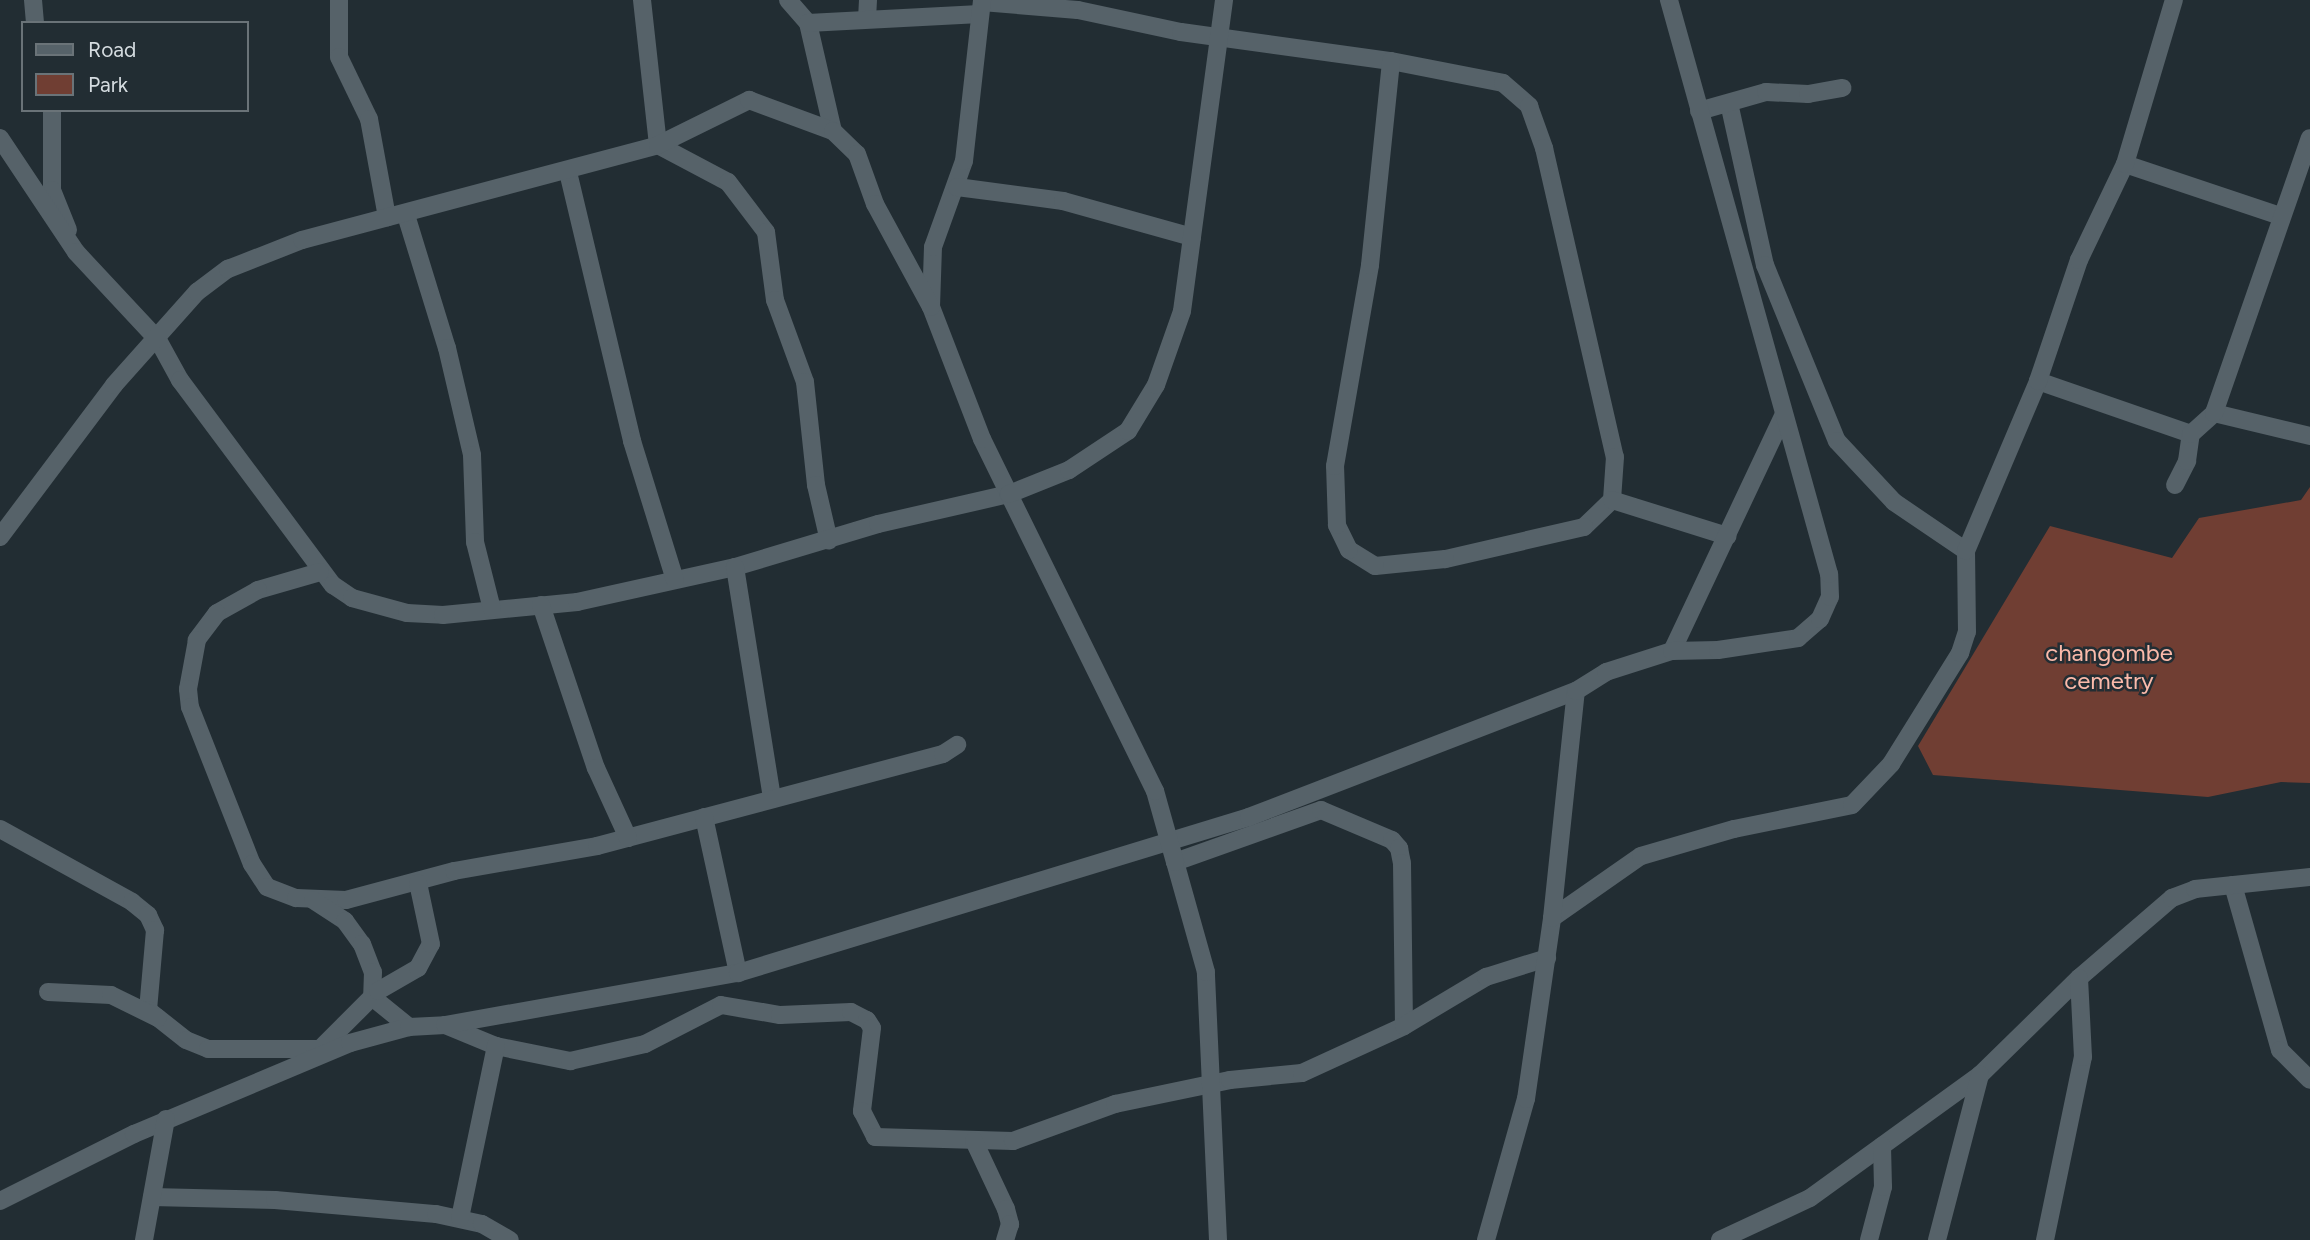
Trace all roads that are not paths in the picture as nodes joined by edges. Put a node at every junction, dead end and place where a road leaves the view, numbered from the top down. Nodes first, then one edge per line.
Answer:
1 (33, 0) edge
2 (339, 0) edge
3 (642, 0) edge
4 (788, 0) edge
5 (869, 0) edge
6 (1224, 0) edge
7 (1669, 0) edge
8 (2174, 0) edge
9 (982, 5) edge
10 (867, 19) junction
11 (35, 21) edge
12 (808, 23) junction
13 (1220, 35) junction
14 (1391, 61) junction
15 (1842, 88) dead end
16 (1729, 103) junction
17 (1699, 111) junction
18 (52, 112) edge
19 (832, 131) junction
20 (0, 138) edge
21 (2310, 138) edge
22 (658, 145) junction
23 (2125, 164) junction
24 (568, 172) junction
25 (957, 187) junction
26 (406, 215) junction
27 (2280, 216) junction
28 (387, 217) junction
29 (1192, 237) junction
30 (76, 252) junction
31 (931, 307) junction
32 (158, 340) junction
33 (2038, 381) junction
34 (2214, 413) junction
35 (1783, 416) junction
36 (2191, 434) junction
37 (2310, 436) edge
38 (2175, 485) dead end
39 (1009, 494) junction
40 (1612, 500) junction
41 (1727, 536) junction
42 (0, 537) edge
43 (829, 541) junction
44 (1966, 551) junction
45 (735, 567) junction
46 (320, 572) junction
47 (675, 580) junction
48 (541, 605) junction
49 (492, 609) junction
50 (1672, 651) junction
51 (1576, 691) junction
52 (957, 745) dead end
53 (772, 799) junction
54 (704, 817) junction
55 (0, 829) edge
56 (628, 838) junction
57 (1170, 843) junction
58 (1175, 862) junction
59 (2310, 877) edge
60 (418, 883) junction
61 (2233, 885) junction
62 (309, 898) junction
63 (1552, 918) junction
64 (1546, 958) junction
65 (738, 973) junction
66 (2079, 978) junction
67 (48, 992) dead end
68 (372, 997) junction
69 (164, 1021) junction
70 (445, 1025) junction
71 (1404, 1026) junction
72 (409, 1027) junction
73 (496, 1046) junction
74 (320, 1049) junction
75 (302, 1067) junction
76 (1980, 1075) junction
77 (2310, 1080) edge
78 (1214, 1083) junction
79 (166, 1119) junction
80 (974, 1141) junction
81 (1882, 1146) junction
82 (152, 1197) junction
83 (0, 1201) edge
84 (460, 1218) junction
85 (144, 1240) edge
86 (510, 1240) edge
87 (1005, 1240) edge
88 (1218, 1240) edge
89 (1486, 1240) edge
90 (1720, 1240) edge
91 (1869, 1240) edge
92 (1937, 1240) edge
93 (2045, 1240) edge

1 - 11 street
2 - 28 street
3 - 22 street
4 - 12 street
5 - 10 street
6 - 13 street
7 - 17 street
8 - 23 street
9 - 10 street
9 - 13 street
9 - 25 street
10 - 12 street
12 - 19 street
13 - 14 street
13 - 29 street
14 - 40 street
14 - 40 street
15 - 16 street
16 - 17 street
16 - 44 street
17 - 35 street
18 - 30 street
19 - 22 street
19 - 31 street
20 - 30 street
21 - 27 street
22 - 24 street
22 - 43 street
23 - 27 street
23 - 33 street
24 - 26 street
24 - 47 street
25 - 29 street
25 - 31 street
26 - 28 street
26 - 49 street
27 - 34 street
28 - 32 street
29 - 39 street
30 - 32 street
31 - 39 street
32 - 42 street
32 - 46 street
33 - 36 street
33 - 44 street
34 - 36 street
34 - 37 street
35 - 41 street
35 - 50 street
36 - 38 street
39 - 43 street
39 - 57 street
40 - 41 street
41 - 50 street
43 - 45 street
44 - 63 street
45 - 47 street
45 - 53 street
46 - 49 street
46 - 62 street
47 - 48 street
48 - 49 street
48 - 56 street
50 - 51 street
51 - 57 street
51 - 63 street
52 - 53 street
53 - 54 street
54 - 56 street
54 - 65 street
55 - 69 street
56 - 60 street
57 - 58 street
57 - 65 street
58 - 71 street
58 - 78 street
59 - 61 street
60 - 62 street
60 - 68 street
61 - 66 street
61 - 77 street
62 - 68 street
63 - 64 street
64 - 71 street
64 - 89 street
65 - 70 street
66 - 76 street
66 - 93 street
67 - 69 street
68 - 72 street
68 - 74 street
69 - 74 street
70 - 72 street
70 - 73 street
71 - 78 street
72 - 75 street
73 - 80 street
73 - 84 street
74 - 75 street
75 - 79 street
76 - 81 street
76 - 92 street
78 - 80 street
78 - 88 street
79 - 82 street
79 - 83 street
80 - 87 street
81 - 90 street
81 - 91 street
82 - 84 street
82 - 85 street
84 - 86 street

